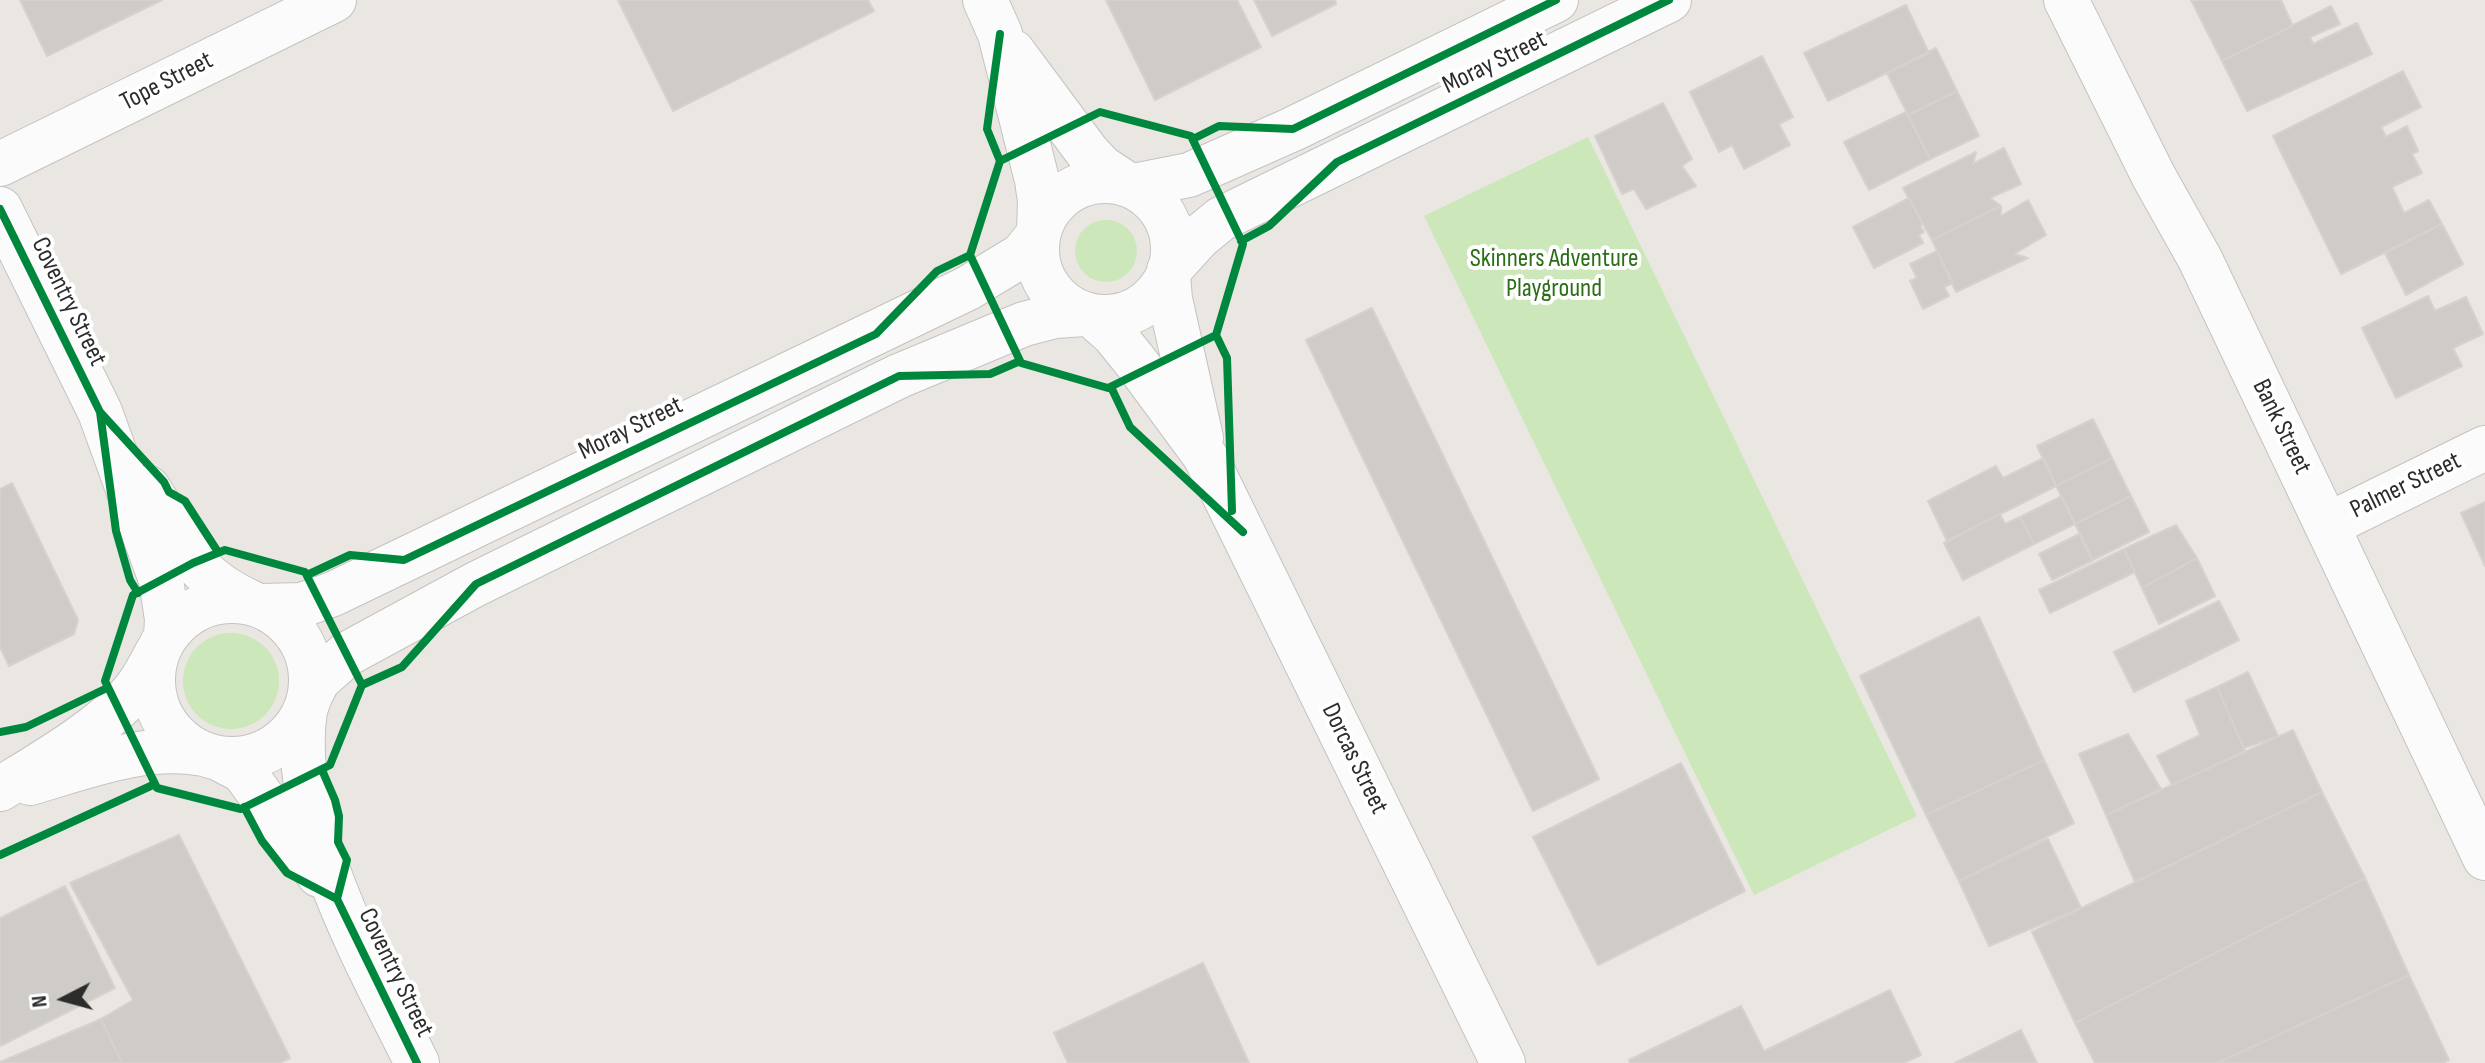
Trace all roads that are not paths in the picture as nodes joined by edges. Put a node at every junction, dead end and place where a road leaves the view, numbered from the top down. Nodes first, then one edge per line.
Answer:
1 (334, 0) edge
2 (1556, 0) edge
3 (1669, 0) edge
4 (2066, 0) edge
5 (992, 17) edge
6 (0, 164) edge
7 (1129, 185) junction
8 (0, 209) edge
9 (1039, 232) junction
10 (1168, 273) junction
11 (1088, 315) junction
12 (100, 412) junction
13 (2485, 448) edge
14 (1205, 456) junction
15 (2328, 525) junction
16 (256, 605) junction
17 (164, 641) junction
18 (307, 704) junction
19 (211, 756) junction
20 (0, 790) edge
21 (2485, 858) edge
22 (337, 899) junction
23 (417, 1063) edge
24 (1503, 1063) edge

1 - 6 street, Tope Street
2 - 7 street, Moray Street
3 - 10 street, Moray Street
4 - 15 street, Bank Street
5 - 7 street
5 - 9 street
7 - 9 street
7 - 10 street
8 - 12 street, Coventry Street
9 - 11 street
9 - 16 street, Moray Street
10 - 11 street
10 - 14 street, Dorcas Street
11 - 14 street, Dorcas Street
11 - 18 street
12 - 16 street, Coventry Street
12 - 17 street, Coventry Street
13 - 15 street, Palmer Street
14 - 24 street, Dorcas Street
15 - 21 street, Bank Street
16 - 17 street
16 - 18 street
17 - 19 street
17 - 20 street
18 - 19 street
18 - 22 street, Coventry Street
19 - 20 street
19 - 22 street, Coventry Street
22 - 23 street, Coventry Street

